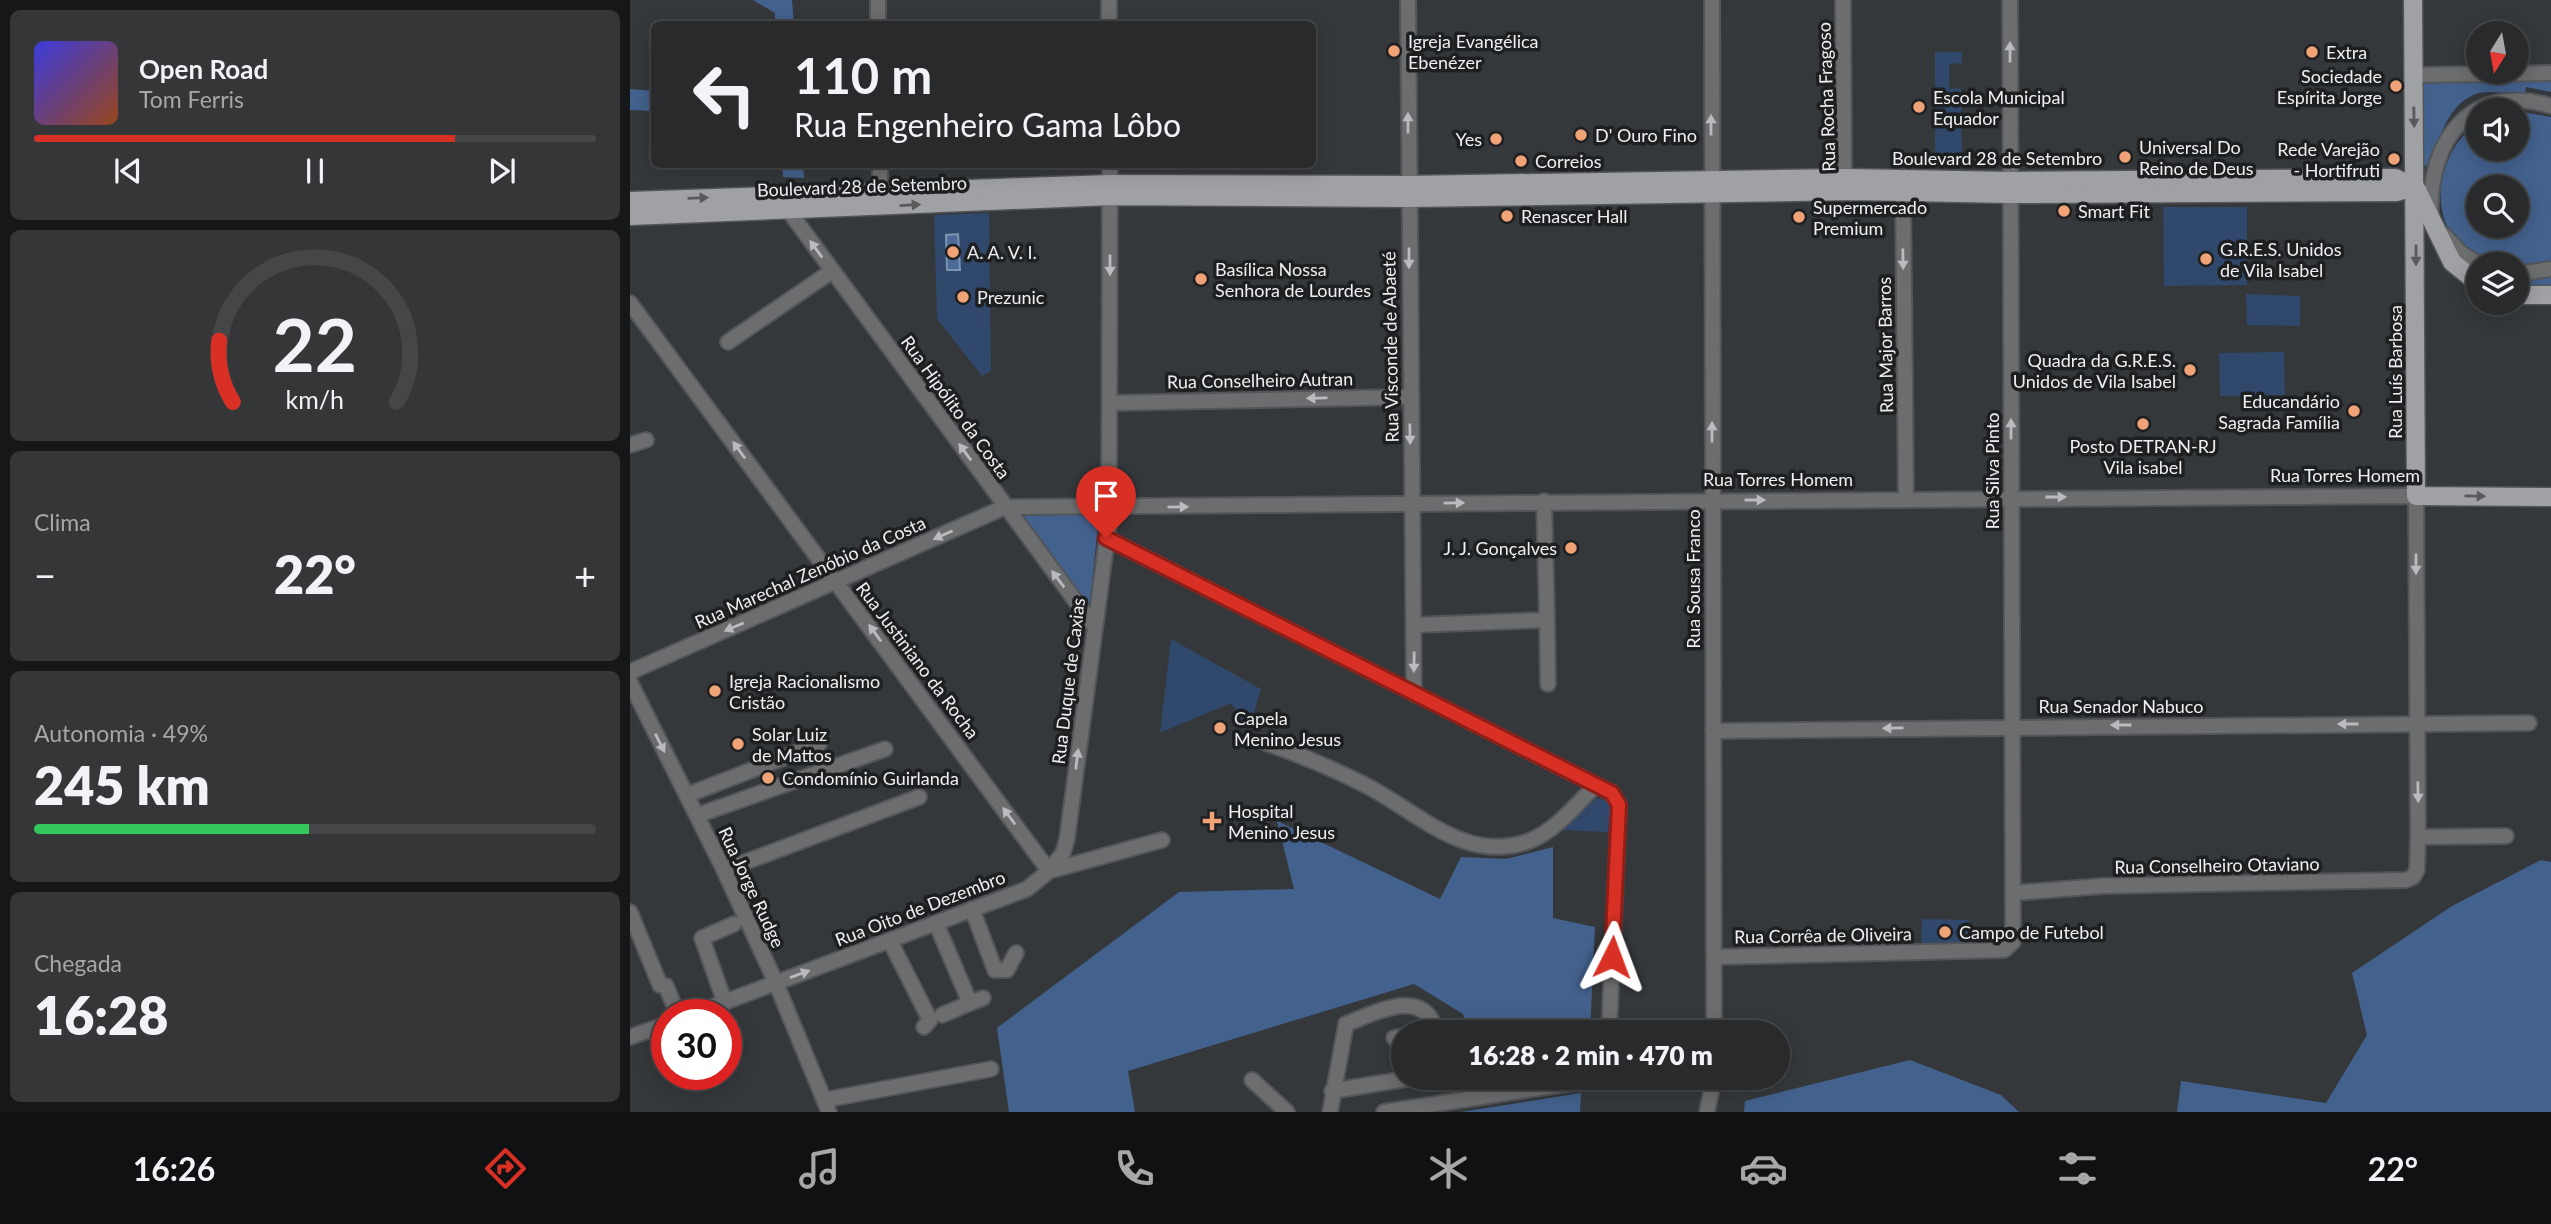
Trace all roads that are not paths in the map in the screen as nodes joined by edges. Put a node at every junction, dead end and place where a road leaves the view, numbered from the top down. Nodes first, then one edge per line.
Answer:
1 (878, 0) edge
2 (1109, 0) edge
3 (1408, 0) edge
4 (1712, 0) edge
5 (1843, 0) edge
6 (2010, 0) edge
7 (2413, 0) edge
8 (878, 21) edge
9 (1109, 21) edge
10 (2551, 73) edge
11 (2413, 75) junction
12 (2551, 106) edge
13 (2438, 161) junction
14 (880, 168) edge
15 (1110, 168) edge
16 (1851, 185) junction
17 (1711, 186) junction
18 (2416, 187) junction
19 (2010, 188) junction
20 (1110, 190) junction
21 (1408, 191) junction
22 (1903, 191) junction
23 (880, 198) junction
24 (630, 201) edge
25 (788, 210) junction
26 (630, 216) edge
27 (2433, 220) junction
28 (2466, 256) edge
29 (2551, 269) edge
30 (832, 271) junction
31 (2529, 272) edge
32 (2466, 273) edge
33 (2529, 295) edge
34 (2551, 295) edge
35 (630, 303) edge
36 (728, 342) dead end
37 (1409, 397) junction
38 (1111, 403) junction
39 (646, 440) dead end
40 (630, 444) edge
41 (2416, 496) junction
42 (2012, 497) junction
43 (1906, 499) junction
44 (2546, 499) edge
45 (1712, 500) junction
46 (1544, 501) junction
47 (1412, 504) junction
48 (1005, 507) junction
49 (1109, 508) junction
50 (1106, 538) junction
51 (836, 583) junction
52 (1547, 620) junction
53 (1414, 625) junction
54 (1094, 626) junction
55 (630, 671) edge
56 (630, 682) edge
57 (1548, 684) dead end
58 (1414, 694) junction
59 (2417, 723) junction
60 (2529, 723) dead end
61 (2012, 726) junction
62 (1713, 731) junction
63 (1263, 742) dead end
64 (819, 744) dead end
65 (886, 749) dead end
66 (1595, 786) junction
67 (687, 795) junction
68 (919, 797) dead end
69 (698, 816) junction
70 (2506, 836) dead end
71 (2418, 837) junction
72 (1162, 840) dead end
73 (724, 870) junction
74 (2417, 870) joint
75 (1049, 871) junction
76 (2013, 893) junction
77 (972, 909) junction
78 (630, 912) edge
79 (936, 923) junction
80 (734, 924) dead end
81 (890, 941) junction
82 (2013, 942) joint
83 (1016, 953) dead end
84 (1714, 957) junction
85 (776, 983) junction
86 (671, 999) edge
87 (723, 999) edge
88 (734, 999) edge
89 (942, 1015) dead end
90 (1430, 1020) edge
91 (1610, 1020) edge
92 (1714, 1020) edge
93 (924, 1027) dead end
94 (651, 1030) edge
95 (630, 1037) edge
96 (991, 1069) dead end
97 (1252, 1080) dead end
98 (1391, 1081) edge
99 (1527, 1090) edge
100 (1712, 1090) edge
101 (1332, 1091) junction
102 (827, 1106) edge
103 (1287, 1112) edge
104 (1330, 1112) edge
105 (1384, 1112) edge
106 (1707, 1112) edge

1 - 8 street
2 - 9 street
21 -> 3 street, Rua Visconde de Abaeté
17 -> 4 street, Rua Sousa Franco
5 - 16 street, Rua Rocha Fragoso
19 -> 6 street, Rua Silva Pinto
7 - 11 main road, Rua Luís Barbosa
10 - 11 street
11 -> 18 main road, Rua Luís Barbosa
12 - 13 street
13 - 18 street
13 - 27 street
14 - 23 street
15 - 20 street, Rua Duque de Caxias
16 - 17 main road, Boulevard 28 de Setembro
16 - 19 main road, Boulevard 28 de Setembro
16 - 22 main road, Boulevard 28 de Setembro
17 - 21 main road, Boulevard 28 de Setembro
45 -> 17 street, Rua Sousa Franco
18 - 19 main road, Boulevard 28 de Setembro
18 - 27 main road
18 -> 41 main road, Rua Luís Barbosa
19 - 22 main road, Boulevard 28 de Setembro
42 -> 19 street, Rua Silva Pinto
20 - 21 main road, Boulevard 28 de Setembro
23 -> 20 main road, Boulevard 28 de Setembro
20 -> 38 street, Rua Duque de Caxias
21 -> 37 street, Rua Visconde de Abaeté
22 -> 43 street, Rua Major Barros
24 -> 23 main road, Boulevard 28 de Setembro
23 - 25 main road, Boulevard 28 de Setembro
25 - 26 main road, Boulevard 28 de Setembro
30 -> 25 street, Rua Hipólito da Costa
27 - 28 street
27 - 32 main road
29 - 31 street
30 - 36 street
48 -> 30 street, Rua Hipólito da Costa
33 - 34 main road
51 -> 35 street, Rua Justiniano da Rocha
37 -> 38 street, Rua Conselheiro Autran
37 -> 47 street, Rua Visconde de Abaeté
38 - 49 street, Rua Duque de Caxias
39 - 40 street
42 -> 41 street, Rua Torres Homem
41 -> 44 main road, Rua Torres Homem
41 -> 59 street, Rua Luís Barbosa
42 - 43 street, Rua Torres Homem
42 - 61 street, Rua Silva Pinto
45 -> 43 street, Rua Torres Homem
45 - 46 street, Rua Torres Homem
45 - 62 street, Rua Sousa Franco
47 -> 46 street, Rua Torres Homem
46 - 52 street
49 -> 47 street, Rua Torres Homem
47 - 53 street, Rua Visconde de Abaeté
48 - 49 street, Rua Torres Homem
48 -> 51 street, Rua Marechal Zenóbio da Costa
54 -> 48 street, Rua Hipólito da Costa
49 - 50 street, Rua Duque de Caxias
50 - 54 street, Rua Duque de Caxias
50 - 58 street
51 -> 55 street, Rua Marechal Zenóbio da Costa
75 -> 51 street, Rua Justiniano da Rocha
52 - 53 street
52 - 57 street
53 -> 58 street, Rua Visconde de Abaeté
75 -> 54 street, Rua Duque de Caxias
56 -> 67 street, Rua Jorge Rudge
58 - 66 street
59 - 60 street, Rua Senador Nabuco
59 -> 61 street, Rua Senador Nabuco
59 -> 71 street, Rua Luís Barbosa
61 -> 62 street, Rua Senador Nabuco
61 - 76 street, Rua Silva Pinto
62 - 84 street, Rua Sousa Franco
63 - 66 street
64 - 67 street
65 - 69 street
66 - 91 street
67 - 69 street, Rua Jorge Rudge
68 - 73 street
69 - 73 street, Rua Jorge Rudge
70 - 71 street
71 - 74 street, Rua Luís Barbosa
72 - 75 street, Rua Oito de Dezembro
73 - 85 street, Rua Jorge Rudge
74 - 76 street, Rua Conselheiro Otaviano
75 - 77 street, Rua Oito de Dezembro
76 - 82 street, Rua Silva Pinto
77 - 79 street, Rua Oito de Dezembro
77 - 83 street
78 - 86 street
79 - 81 street, Rua Oito de Dezembro
79 - 89 street
80 - 87 street
85 -> 81 street, Rua Oito de Dezembro
81 - 93 street
82 - 84 street, Rua Corrêa de Oliveira
84 - 92 street, Rua Sousa Franco
85 - 88 street, Rua Oito de Dezembro
85 - 102 street, Rua Jorge Rudge
90 - 101 street
94 - 95 street
96 - 102 street
97 - 103 street
98 - 101 street
99 - 105 street
100 - 106 street
101 - 104 street

